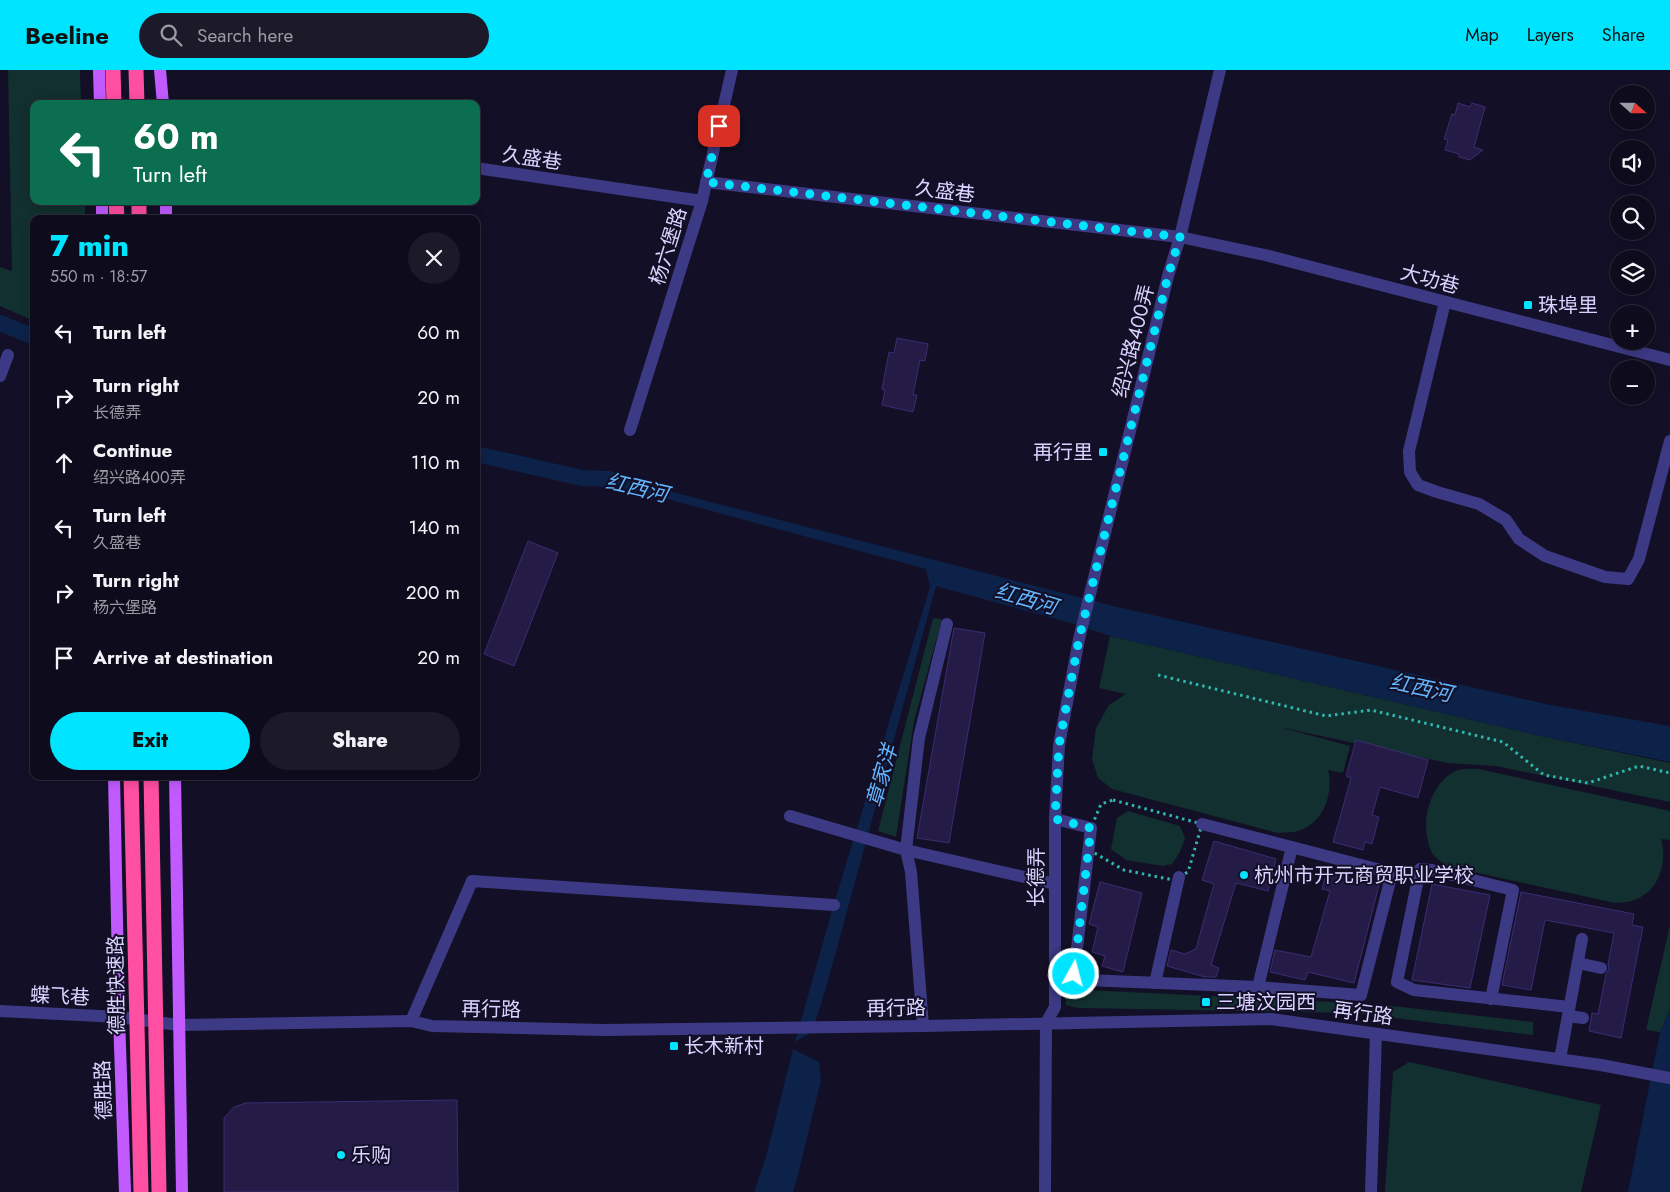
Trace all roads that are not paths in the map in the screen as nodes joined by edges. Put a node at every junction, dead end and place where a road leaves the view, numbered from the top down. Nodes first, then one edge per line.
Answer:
1 (99, 70) edge
2 (113, 70) edge
3 (136, 70) edge
4 (160, 70) edge
5 (732, 70) edge
6 (1220, 70) edge
7 (100, 100) edge
8 (114, 100) edge
9 (137, 100) edge
10 (163, 100) edge
11 (480, 169) edge
12 (706, 182) junction
13 (702, 201) junction
14 (1180, 237) junction
15 (1445, 302) junction
16 (8, 355) dead end
17 (1670, 360) edge
18 (0, 376) edge
19 (630, 430) dead end
20 (1670, 441) edge
21 (1098, 563) joint
22 (947, 624) dead end
23 (114, 780) edge
24 (131, 780) edge
25 (152, 780) edge
26 (175, 780) edge
27 (790, 816) dead end
28 (1055, 819) junction
29 (1202, 824) road end
30 (1292, 847) junction
31 (906, 850) junction
32 (1179, 877) road end
33 (1055, 884) junction
34 (834, 905) dead end
35 (1582, 938) dead end
36 (1578, 963) junction
37 (1601, 968) dead end
38 (1155, 983) junction
39 (1258, 987) junction
40 (1492, 999) junction
41 (0, 1011) edge
42 (1569, 1012) junction
43 (119, 1017) junction
44 (1583, 1018) dead end
45 (411, 1021) junction
46 (1046, 1023) junction
47 (179, 1025) junction
48 (923, 1026) junction
49 (1376, 1034) junction
50 (1560, 1059) junction
51 (1670, 1078) edge
52 (126, 1192) edge
53 (141, 1192) edge
54 (159, 1192) edge
55 (182, 1192) edge
56 (1045, 1192) edge
57 (1371, 1192) edge

1 - 7 main road
2 - 8 highway
3 - 9 highway
4 - 10 main road
5 - 12 street, 杨六堡路
6 - 14 street, 绍兴路400弄
11 - 13 street, 久盛巷
12 - 13 street, 杨六堡路
12 - 14 street, 久盛巷
13 - 19 street, 杨六堡路
14 - 15 street, 大功巷
14 - 21 street, 绍兴路400弄
15 - 17 street, 大功巷
15 - 20 street
16 - 18 street
21 - 28 street, 长德弄
22 - 31 street
23 - 43 main road, 德胜路
24 - 53 highway, 德胜快速路, bridge
25 - 54 highway, 德胜快速路, bridge
26 - 47 main road
27 - 31 street
28 - 33 street, 长德弄
28 - 38 street
29 - 30 street
30 - 39 street
30 - 39 street
31 - 33 street
31 - 48 street
32 - 38 street
33 - 46 street, 长德弄
34 - 45 street
35 - 36 street
36 - 37 street
36 - 42 street
38 - 39 street
40 - 40 street
40 - 42 street
41 - 43 street, 蝶飞巷
42 - 44 street
42 - 50 street
43 - 47 street, 再行路
43 - 52 main road, 德胜路
45 - 47 street, 再行路
45 - 48 street, 再行路
46 - 48 street, 再行路
46 - 49 street, 再行路
46 - 56 street, 长德弄
47 - 55 main road
49 - 50 street, 再行路
49 - 57 street
50 - 51 street, 再行路

